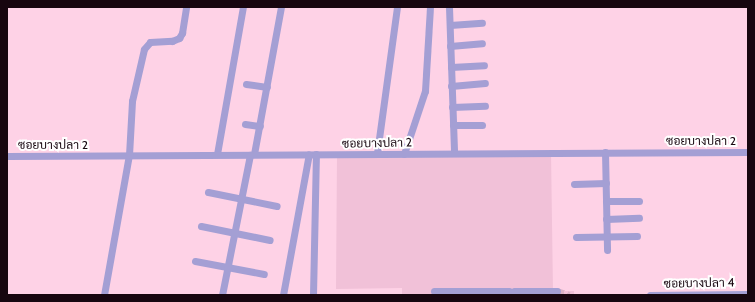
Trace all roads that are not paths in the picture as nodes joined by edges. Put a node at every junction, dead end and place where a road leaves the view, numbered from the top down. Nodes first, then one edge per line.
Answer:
1 (186, 7) edge
2 (243, 7) edge
3 (281, 7) edge
4 (397, 7) edge
5 (430, 7) edge
6 (449, 7) edge
7 (482, 23) dead end
8 (450, 25) junction
9 (482, 44) dead end
10 (450, 46) junction
11 (484, 65) dead end
12 (451, 67) junction
13 (246, 84) dead end
14 (485, 84) dead end
15 (451, 86) junction
16 (267, 87) junction
17 (485, 106) dead end
18 (452, 107) junction
19 (245, 124) dead end
20 (453, 125) junction
21 (482, 125) dead end
22 (260, 126) junction
23 (454, 152) junction
24 (605, 152) junction
25 (748, 152) edge
26 (377, 153) junction
27 (217, 154) junction
28 (252, 154) junction
29 (313, 154) junction
30 (404, 154) junction
31 (129, 155) junction
32 (7, 156) edge
33 (306, 173) junction
34 (316, 173) junction
35 (606, 183) junction
36 (574, 184) dead end
37 (208, 192) dead end
38 (241, 199) junction
39 (606, 201) junction
40 (639, 201) dead end
41 (277, 206) dead end
42 (639, 218) dead end
43 (606, 219) junction
44 (201, 226) dead end
45 (234, 233) junction
46 (607, 236) junction
47 (638, 236) dead end
48 (576, 237) dead end
49 (270, 240) dead end
50 (607, 250) dead end
51 (194, 261) dead end
52 (227, 268) junction
53 (264, 274) dead end
54 (434, 291) dead end
55 (475, 292) edge
56 (554, 292) edge
57 (748, 294) edge
58 (104, 295) edge
59 (222, 295) edge
60 (283, 295) edge
61 (313, 295) edge
62 (650, 295) edge

1 - 31 street
2 - 27 street
3 - 16 street
4 - 26 street
5 - 30 street
6 - 8 street
7 - 8 street
8 - 10 street
9 - 10 street
10 - 12 street
11 - 12 street
12 - 15 street
13 - 16 street
14 - 15 street
15 - 18 street
16 - 22 street
17 - 18 street
18 - 20 street
19 - 22 street
20 - 21 street
20 - 23 street
22 - 28 street
23 - 24 street, ซอยบางปลา 2
23 - 30 street, ซอยบางปลา 2
24 - 25 street, ซอยบางปลา 2
24 - 35 street
26 - 29 street, ซอยบางปลา 2
26 - 30 street, ซอยบางปลา 2
27 - 28 street, ซอยบางปลา 2
27 - 31 street, ซอยบางปลา 2
28 - 29 street, ซอยบางปลา 2
28 - 38 street
29 - 33 street
29 - 34 street
31 - 32 street, ซอยบางปลา 2
31 - 58 street
33 - 34 street
33 - 60 street
34 - 61 street
35 - 36 street
35 - 39 street
37 - 38 street
38 - 41 street
38 - 45 street
39 - 40 street
39 - 43 street
42 - 43 street
43 - 46 street
44 - 45 street
45 - 49 street
45 - 52 street
46 - 47 street
46 - 48 street
46 - 50 street
51 - 52 street
52 - 53 street
52 - 59 street
54 - 55 street
55 - 56 street
57 - 62 street, ซอยบางปลา 4

